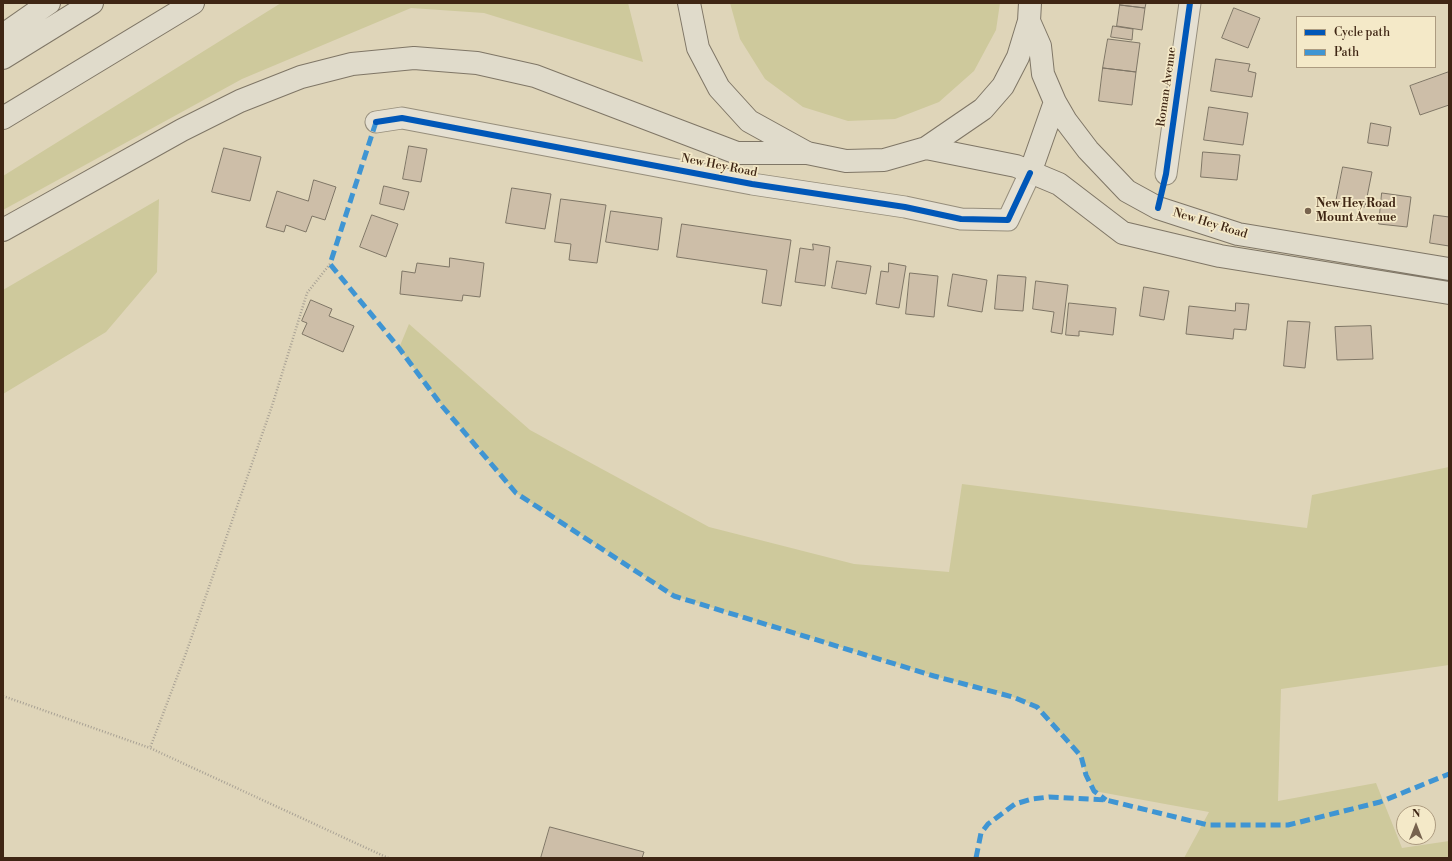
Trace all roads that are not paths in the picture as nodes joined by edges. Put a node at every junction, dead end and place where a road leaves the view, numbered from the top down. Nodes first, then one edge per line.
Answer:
1 (49, 3) edge
2 (92, 3) edge
3 (193, 3) edge
4 (688, 3) edge
5 (1190, 3) edge
6 (1029, 12) edge
7 (3, 36) edge
8 (3, 58) edge
9 (1055, 102) junction
10 (3, 118) edge
11 (376, 122) dead end
12 (926, 148) junction
13 (807, 153) junction
14 (1030, 173) junction
15 (1166, 174) dead end
16 (3, 230) edge
17 (1449, 269) edge
18 (1449, 293) edge

1 - 7 highway
2 - 8 highway
3 - 10 highway
4 - 13 highway
5 - 15 street, Roman Avenue
6 - 9 highway, New Hey Road
6 - 12 highway
9 - 14 highway
9 - 17 highway, New Hey Road
11 - 14 street, New Hey Road
12 - 13 highway
12 - 14 highway, New Hey Road
13 - 16 highway
14 - 18 highway, New Hey Road

